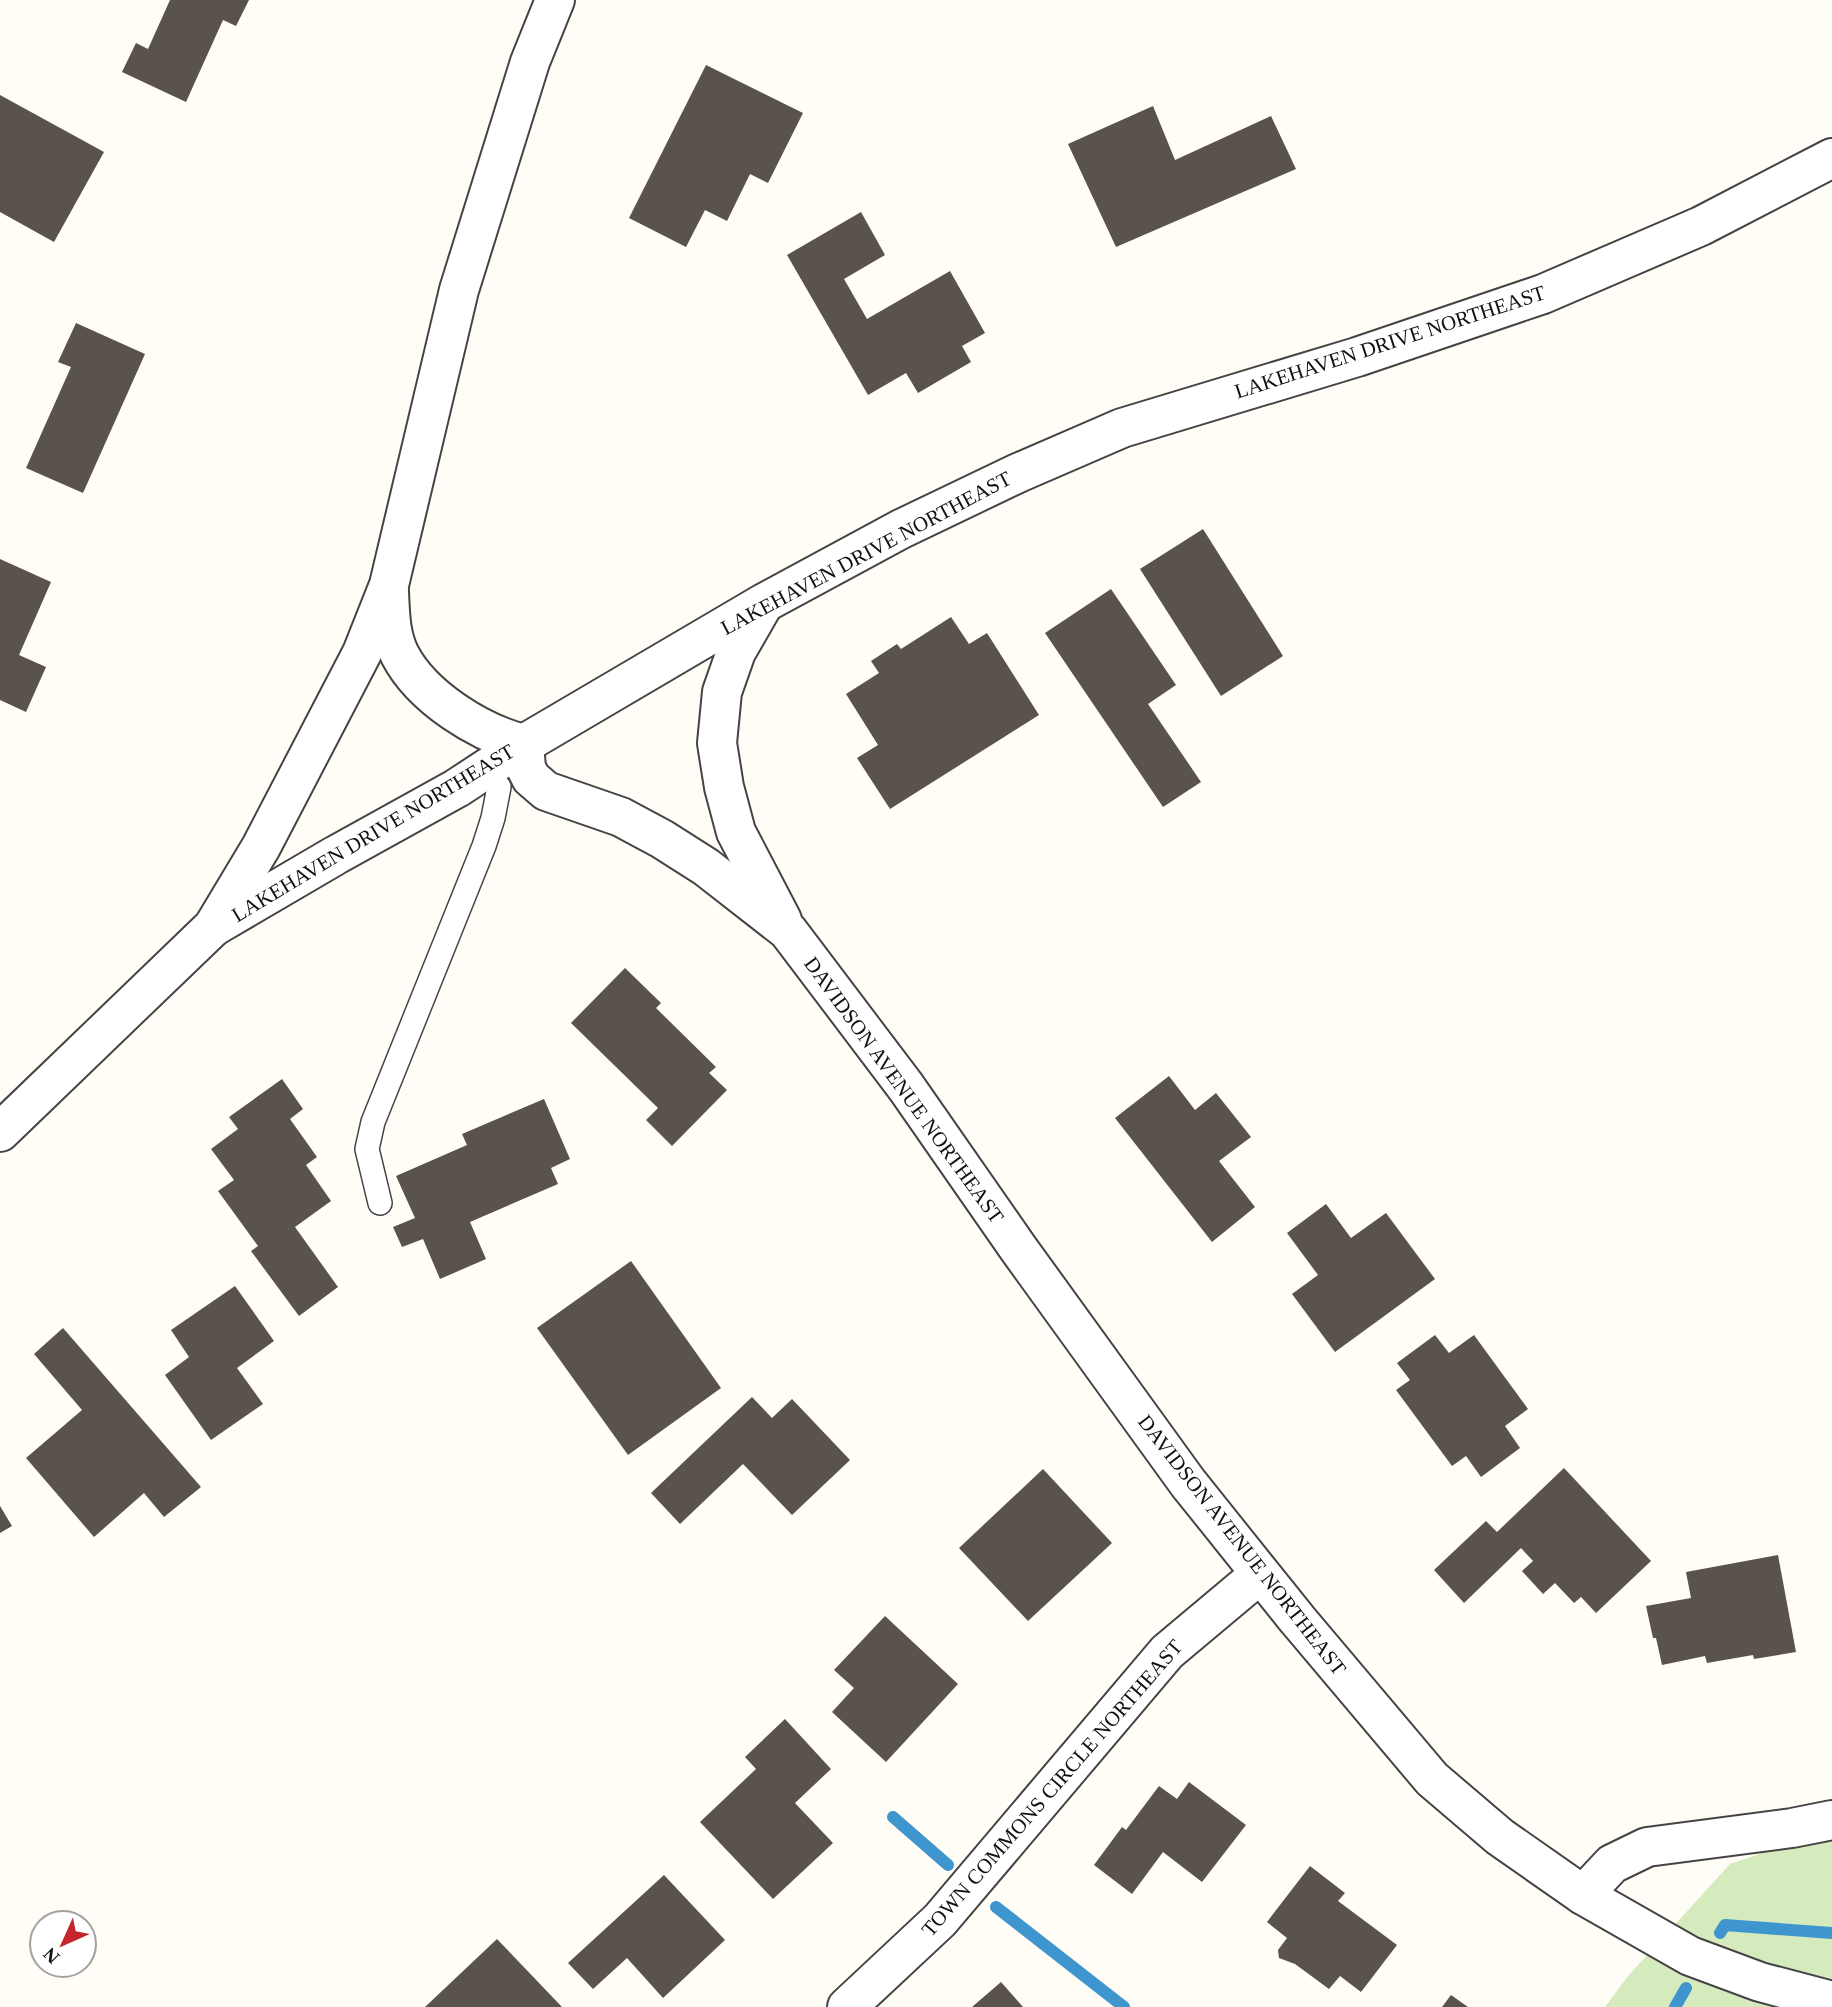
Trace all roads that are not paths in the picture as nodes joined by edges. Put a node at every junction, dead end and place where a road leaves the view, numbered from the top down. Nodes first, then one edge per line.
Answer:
1 (555, 0) edge
2 (1832, 158) edge
3 (389, 585) junction
4 (764, 603) junction
5 (524, 744) junction
6 (499, 787) junction
7 (457, 788) junction
8 (546, 791) junction
9 (213, 928) junction
10 (788, 931) junction
11 (0, 1132) edge
12 (380, 1203) dead end
13 (1260, 1574) junction
14 (1832, 1820) edge
15 (1583, 1895) junction
16 (1832, 2001) edge
17 (847, 2007) edge

1 - 3 street
2 - 4 street, LAKEHAVEN DRIVE NORTHEAST
3 - 5 street
3 - 9 street
4 - 5 street, LAKEHAVEN DRIVE NORTHEAST
4 - 10 street, DAVIDSON AVENUE NORTHEAST
5 - 7 street, LAKEHAVEN DRIVE NORTHEAST
5 - 8 street
6 - 7 street, DAVIDSON AVENUE NORTHEAST
6 - 8 street, DAVIDSON AVENUE NORTHEAST
6 - 12 lane
7 - 9 street, LAKEHAVEN DRIVE NORTHEAST
8 - 10 street, DAVIDSON AVENUE NORTHEAST
9 - 11 street
10 - 13 street, DAVIDSON AVENUE NORTHEAST
13 - 15 street, DAVIDSON AVENUE NORTHEAST
13 - 17 street, TOWN COMMONS CIRCLE NORTHEAST
14 - 15 street
15 - 16 street, DAVIDSON AVENUE NORTHEAST

